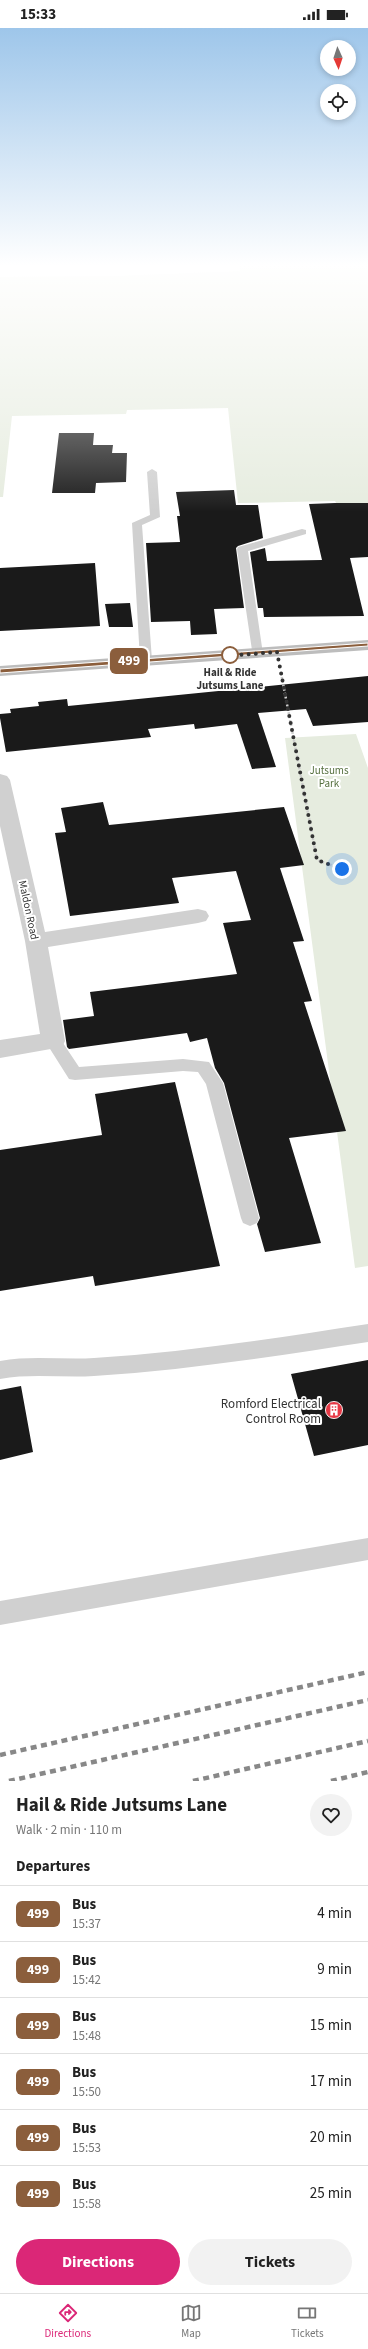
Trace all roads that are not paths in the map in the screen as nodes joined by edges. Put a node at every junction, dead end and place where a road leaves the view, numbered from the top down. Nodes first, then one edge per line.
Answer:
1 (152, 472) dead end
2 (302, 532) dead end
3 (368, 644) edge
4 (257, 654) junction
5 (146, 660) junction
6 (0, 671) edge
7 (0, 780) edge
8 (198, 916) dead end
9 (36, 941) junction
10 (53, 1041) junction
11 (0, 1049) edge
12 (250, 1218) dead end
13 (368, 1333) edge
14 (0, 1370) edge
15 (368, 1549) edge
16 (0, 1613) edge

1 - 5 lane
2 - 4 lane
3 - 4 street
4 - 5 street
5 - 6 street
7 - 9 street, Maldon Road
8 - 9 street
9 - 10 street, Maldon Road
10 - 11 street
10 - 12 lane
13 - 14 lane
15 - 16 lane

